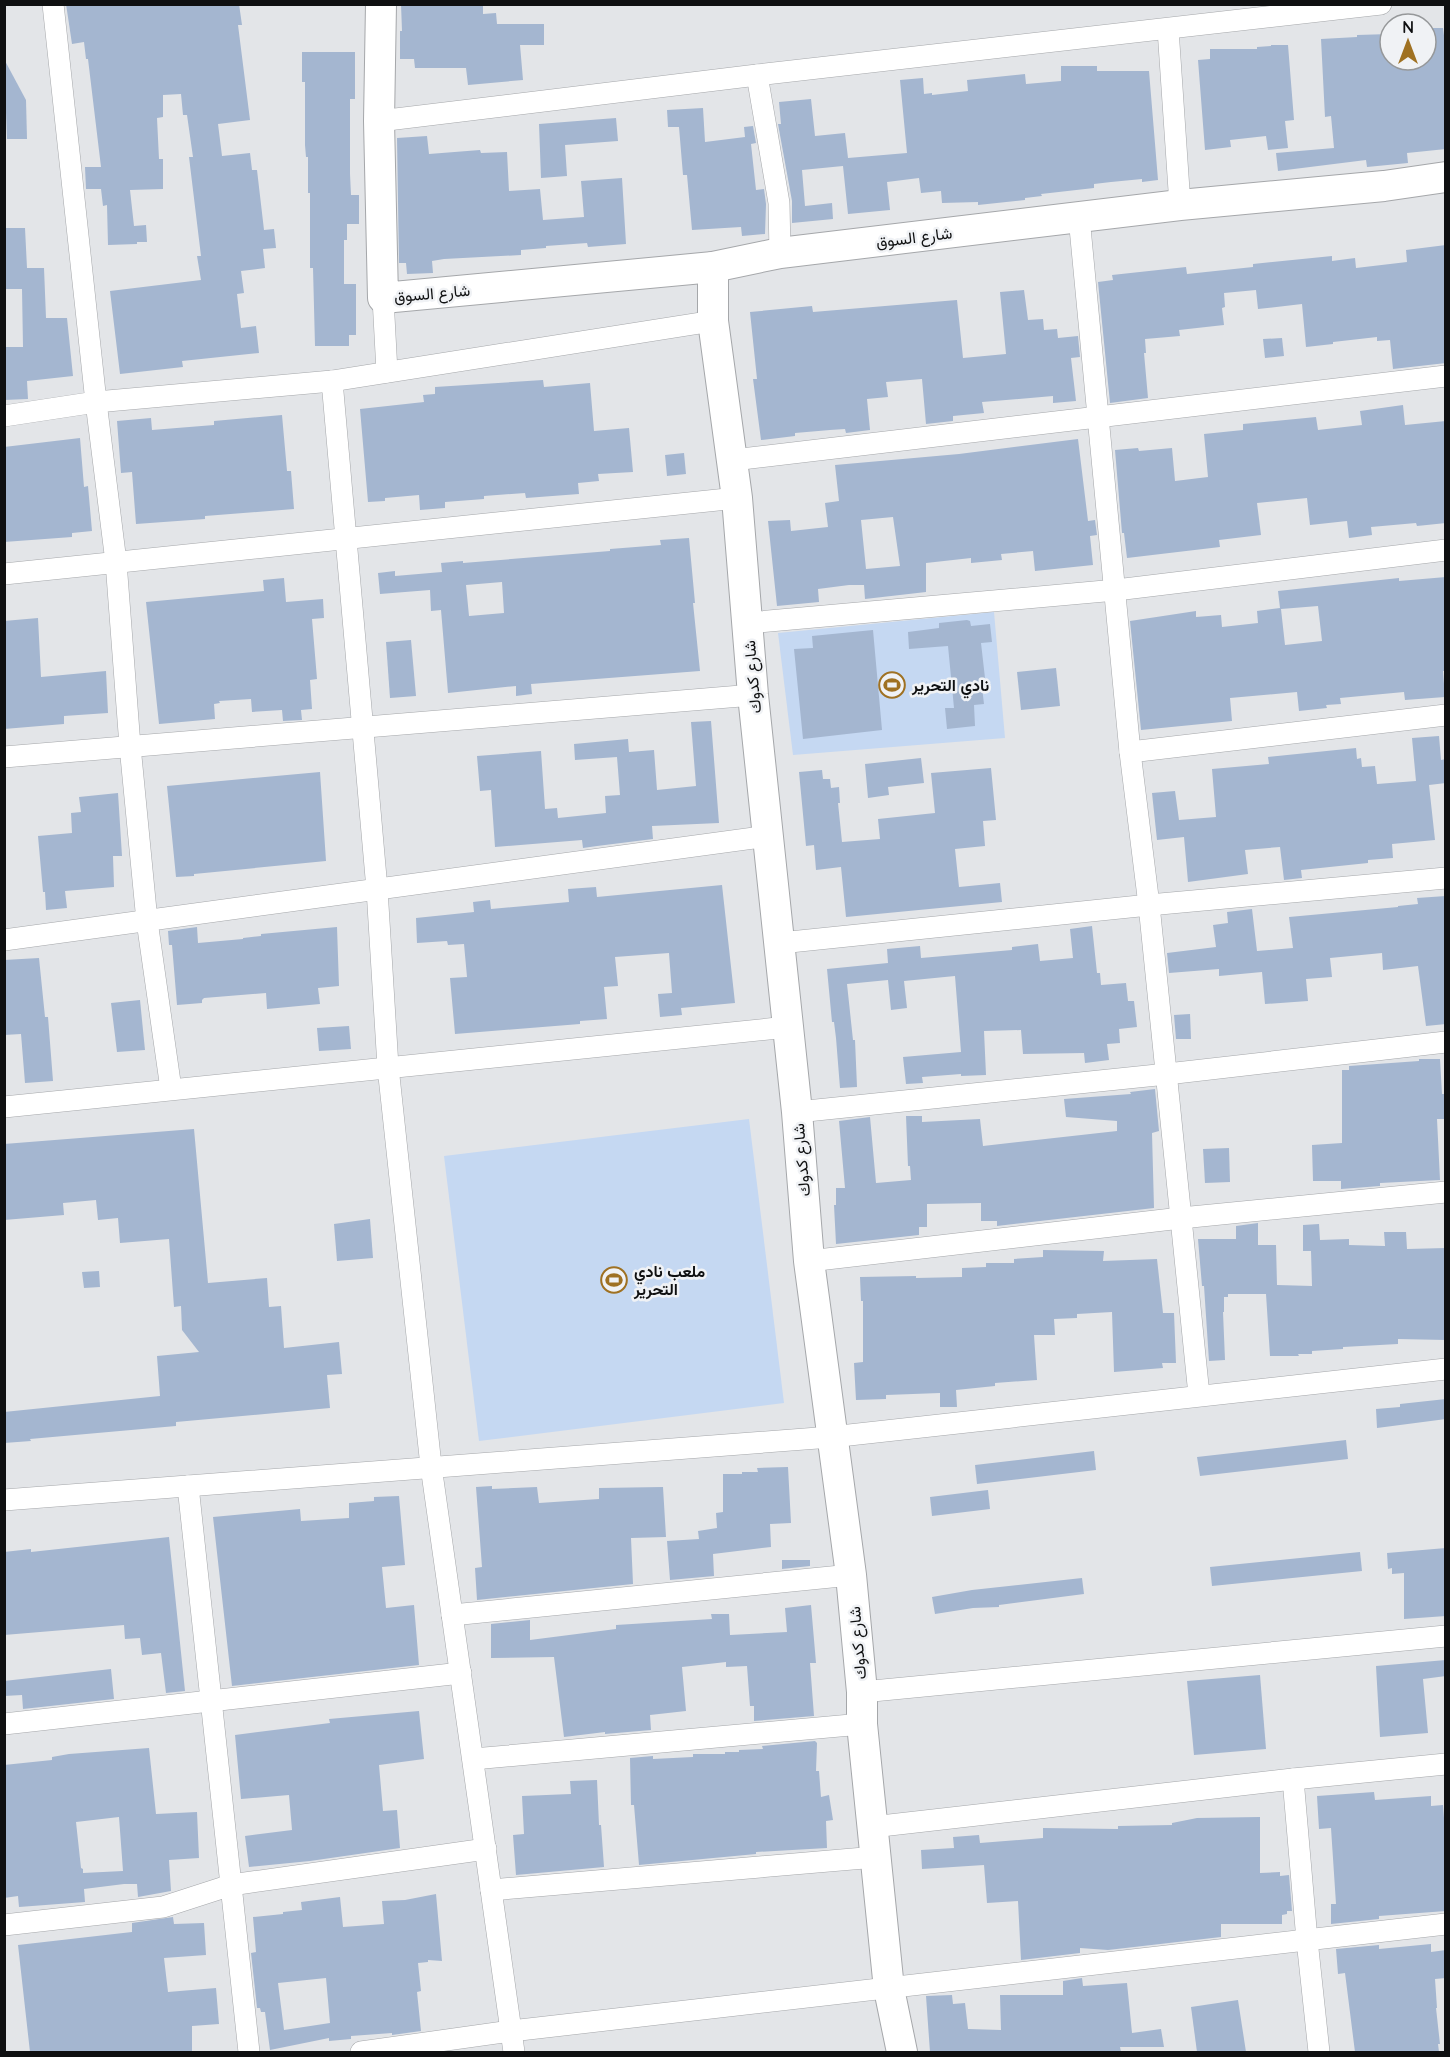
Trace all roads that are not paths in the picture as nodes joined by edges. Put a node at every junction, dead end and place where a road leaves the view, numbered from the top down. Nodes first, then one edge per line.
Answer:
1 (53, 4) edge
2 (381, 4) edge
3 (1381, 4) edge
4 (1288, 10) edge
5 (1168, 29) junction
6 (757, 75) junction
7 (379, 121) junction
8 (1446, 177) edge
9 (1180, 205) junction
10 (1079, 217) junction
11 (780, 253) junction
12 (713, 267) junction
13 (383, 298) junction
14 (713, 321) junction
15 (387, 372) junction
16 (1446, 376) edge
17 (332, 381) junction
18 (96, 402) junction
19 (4, 416) edge
20 (1100, 416) junction
21 (733, 460) junction
22 (737, 498) junction
23 (346, 538) junction
24 (1446, 549) edge
25 (116, 562) junction
26 (4, 574) edge
27 (1116, 590) junction
28 (747, 623) junction
29 (753, 695) junction
30 (1446, 714) edge
31 (363, 727) junction
32 (130, 746) junction
33 (1130, 752) junction
34 (4, 757) edge
35 (768, 836) junction
36 (1446, 878) edge
37 (377, 889) junction
38 (1149, 905) junction
39 (147, 921) junction
40 (4, 940) edge
41 (780, 944) junction
42 (788, 1027) junction
43 (1446, 1042) edge
44 (388, 1068) junction
45 (1167, 1074) junction
46 (171, 1089) junction
47 (4, 1107) edge
48 (797, 1112) junction
49 (1446, 1192) edge
50 (1181, 1218) junction
51 (809, 1261) junction
52 (1446, 1369) edge
53 (1199, 1395) junction
54 (831, 1437) junction
55 (431, 1466) junction
56 (188, 1486) junction
57 (4, 1500) edge
58 (851, 1575) junction
59 (452, 1616) junction
60 (1446, 1636) edge
61 (461, 1673) junction
62 (862, 1692) junction
63 (211, 1701) junction
64 (4, 1724) edge
65 (862, 1724) junction
66 (473, 1759) junction
67 (1446, 1764) edge
68 (1293, 1779) junction
69 (872, 1827) junction
70 (486, 1849) junction
71 (876, 1857) junction
72 (231, 1885) junction
73 (491, 1890) junction
74 (1446, 1924) edge
75 (4, 1925) edge
76 (1307, 1940) junction
77 (889, 1989) junction
78 (511, 2031) junction
79 (249, 2052) edge
80 (361, 2052) edge
81 (514, 2052) edge
82 (902, 2052) edge
83 (1319, 2052) edge

1 - 18 street
2 - 7 street
3 - 4 street
4 - 5 street
5 - 6 street
5 - 9 street
6 - 7 street
6 - 11 street
7 - 13 street
8 - 9 street, شارع السوق
9 - 10 street, شارع السوق
10 - 11 street, شارع السوق
10 - 20 street
11 - 12 street, شارع السوق
12 - 13 street, شارع السوق
12 - 14 street, شارع كدوك
13 - 15 street
14 - 15 street
14 - 21 street, شارع كدوك
15 - 17 street
16 - 20 street
17 - 18 street
17 - 23 street
18 - 19 street
18 - 25 street
20 - 21 street
20 - 27 street
21 - 22 street, شارع كدوك
22 - 23 street
22 - 28 street, شارع كدوك
23 - 25 street
23 - 31 street
24 - 27 street
25 - 26 street
25 - 32 street
27 - 28 street
27 - 33 street
28 - 29 street, شارع كدوك
29 - 31 street
29 - 35 street, شارع كدوك
30 - 33 street
31 - 32 street
31 - 37 street
32 - 34 street
32 - 39 street
33 - 38 street
35 - 37 street
35 - 41 street, شارع كدوك
36 - 38 street
37 - 39 street
37 - 44 street
38 - 41 street
38 - 45 street
39 - 40 street
39 - 46 street
41 - 42 street, شارع كدوك
42 - 44 street
42 - 48 street, شارع كدوك
43 - 45 street
44 - 46 street
44 - 55 street
45 - 48 street
45 - 50 street
46 - 47 street
48 - 51 street, شارع كدوك
49 - 50 street
50 - 51 street
50 - 53 street
51 - 54 street, شارع كدوك
52 - 53 street
53 - 54 street
54 - 55 street
54 - 58 street, شارع كدوك
55 - 56 street
55 - 59 street
56 - 57 street
56 - 63 street
58 - 59 street
58 - 62 street, شارع كدوك
59 - 61 street
60 - 62 street
61 - 63 street
61 - 66 street
62 - 65 street, شارع كدوك
63 - 64 street
63 - 72 street
65 - 66 street
65 - 69 street, شارع كدوك
66 - 70 street
67 - 68 street
68 - 69 street
68 - 76 street
69 - 71 street, شارع كدوك
70 - 72 street
70 - 73 street
71 - 73 street
71 - 77 street, شارع كدوك
72 - 75 street
72 - 79 street
73 - 78 street
74 - 76 street
76 - 77 street
76 - 83 street
77 - 78 street
77 - 82 street, شارع كدوك
78 - 80 street
78 - 81 street

